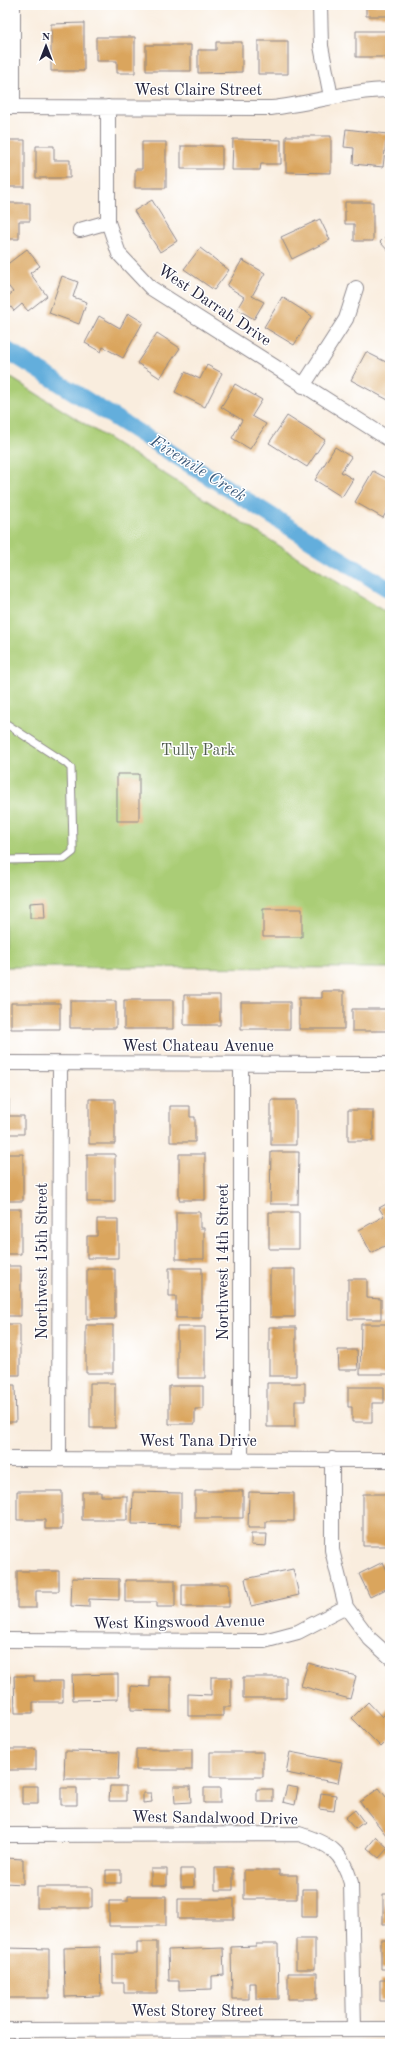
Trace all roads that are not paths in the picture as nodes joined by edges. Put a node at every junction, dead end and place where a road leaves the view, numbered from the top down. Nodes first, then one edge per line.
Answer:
1 (13, 5) edge
2 (320, 5) edge
3 (390, 90) edge
4 (331, 97) junction
5 (9, 107) edge
6 (108, 107) junction
7 (108, 222) junction
8 (80, 230) dead end
9 (356, 288) dead end
10 (303, 386) junction
11 (390, 440) edge
12 (5, 723) edge
13 (5, 860) edge
14 (5, 1063) edge
15 (60, 1064) junction
16 (241, 1064) junction
17 (390, 1064) edge
18 (5, 1459) edge
19 (60, 1459) junction
20 (241, 1459) junction
21 (332, 1459) junction
22 (390, 1460) edge
23 (346, 1607) junction
24 (5, 1640) edge
25 (390, 1657) edge
26 (5, 1835) edge
27 (354, 2029) junction
28 (390, 2029) edge
29 (5, 2030) edge

1 - 5 street
2 - 4 street
3 - 4 street, West Claire Street
4 - 6 street, West Claire Street
5 - 6 street, West Claire Street
6 - 7 street, West Darrah Drive
7 - 8 street
7 - 10 street, West Darrah Drive
9 - 10 street
10 - 11 street, West Darrah Drive
12 - 13 lane
14 - 15 street, West Chateau Avenue
15 - 16 street, West Chateau Avenue
15 - 19 street, Northwest 15th Street
16 - 17 street, West Chateau Avenue
16 - 20 street, Northwest 14th Street
18 - 19 street, West Tana Drive
19 - 20 street, West Tana Drive
20 - 21 street, West Tana Drive
21 - 22 street, West Tana Drive
21 - 23 street
23 - 24 street, West Kingswood Avenue
23 - 25 street
26 - 27 street, West Sandalwood Drive
27 - 28 street, West Storey Street
27 - 29 street, West Storey Street

